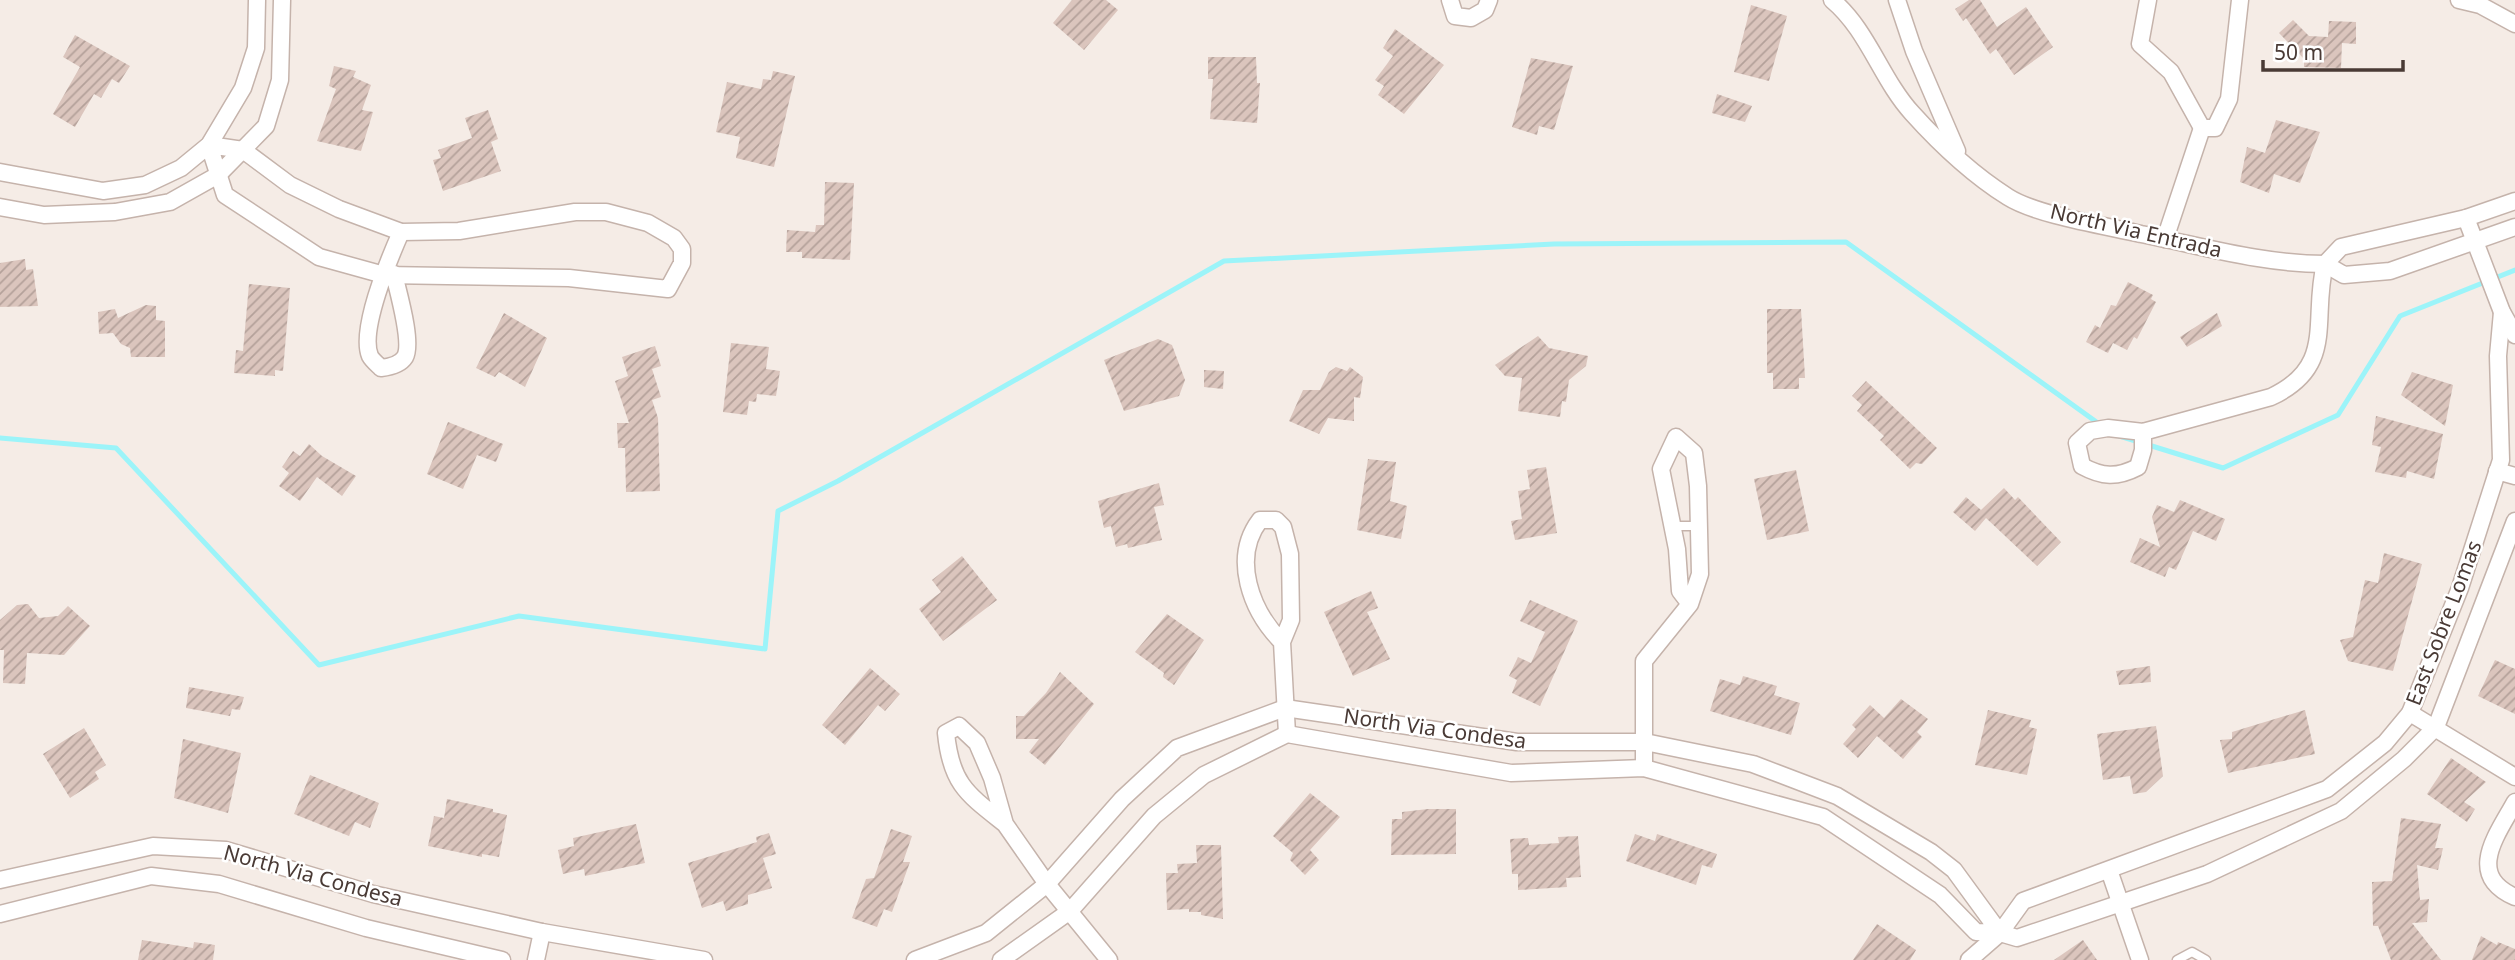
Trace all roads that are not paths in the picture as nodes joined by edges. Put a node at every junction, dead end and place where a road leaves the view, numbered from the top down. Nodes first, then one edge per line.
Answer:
1 (257, 0) edge
2 (282, 0) edge
3 (1450, 0) edge
4 (1489, 0) edge
5 (1832, 0) edge
6 (1897, 0) edge
7 (2148, 0) edge
8 (2240, 0) edge
9 (2459, 0) edge
10 (2497, 0) edge
11 (2480, 5) junction
12 (2515, 24) edge
13 (2202, 128) junction
14 (209, 145) junction
15 (243, 150) junction
16 (1961, 160) junction
17 (0, 172) edge
18 (218, 175) junction
19 (2515, 201) edge
20 (0, 207) edge
21 (2466, 218) junction
22 (2515, 227) edge
23 (401, 232) junction
24 (2165, 239) junction
25 (2473, 241) junction
26 (2325, 264) junction
27 (389, 274) junction
28 (2502, 312) junction
29 (2515, 335) edge
30 (2143, 432) dead end
31 (2497, 471) junction
32 (2515, 476) edge
33 (2515, 521) edge
34 (1672, 526) junction
35 (1699, 526) junction
36 (1690, 604) junction
37 (1282, 642) junction
38 (1285, 708) junction
39 (2410, 712) junction
40 (2436, 727) junction
41 (1287, 734) junction
42 (1645, 742) junction
43 (1644, 768) junction
44 (2515, 777) edge
45 (2515, 803) edge
46 (1006, 824) junction
47 (2109, 870) junction
48 (0, 880) edge
49 (1047, 884) junction
50 (2515, 897) edge
51 (2122, 904) junction
52 (1070, 911) junction
53 (0, 914) edge
54 (542, 932) junction
55 (2000, 933) junction
56 (502, 960) edge
57 (536, 960) edge
58 (704, 960) edge
59 (915, 960) edge
60 (1001, 960) edge
61 (1109, 960) edge
62 (1969, 960) edge
63 (2140, 960) edge
64 (2177, 960) edge
65 (2206, 960) edge

1 - 14 street
2 - 15 street
3 - 4 street
5 - 16 street, North Via Entrada
6 - 16 street, North Via Entrada
7 - 13 street
8 - 13 street
9 - 11 street
10 - 11 street
11 - 12 street
13 - 24 street
14 - 15 street
14 - 17 street
14 - 18 street
15 - 18 street
15 - 23 street
16 - 24 street, North Via Entrada
18 - 20 street
18 - 27 street
19 - 21 street
21 - 25 street, East Sobre Lomas
21 - 26 street
22 - 25 street, North Via Entrada
23 - 27 street
23 - 27 street
24 - 26 street, North Via Entrada
25 - 26 street, North Via Entrada
25 - 28 street, East Sobre Lomas
26 - 30 street
27 - 27 street
28 - 29 street, East Sobre Lomas
28 - 31 street, East Sobre Lomas
31 - 32 street
31 - 39 street, East Sobre Lomas
33 - 40 street, East Sobre Lomas
34 - 35 lane
34 - 35 street
34 - 36 street
35 - 36 street
36 - 42 street
37 - 37 street
37 - 38 street
38 - 41 street
38 - 42 street, North Via Condesa
38 - 49 street, North Via Condesa
39 - 40 street
39 - 47 street, East Sobre Lomas
40 - 44 street
40 - 51 street, East Sobre Lomas
41 - 43 street, North Via Condesa
41 - 52 street
42 - 43 street
42 - 55 street, North Via Condesa
43 - 55 street, North Via Condesa
45 - 50 street
46 - 46 street
46 - 49 street
47 - 51 street
47 - 55 street, East Sobre Lomas
48 - 54 street, North Via Condesa
49 - 52 street
49 - 59 street, North Via Condesa
51 - 55 street, East Sobre Lomas
51 - 63 street
52 - 60 street
52 - 61 street
53 - 56 street, North Via Condesa
54 - 57 street
54 - 58 street, North Via Condesa
55 - 62 street, East Sobre Lomas
64 - 65 lane

